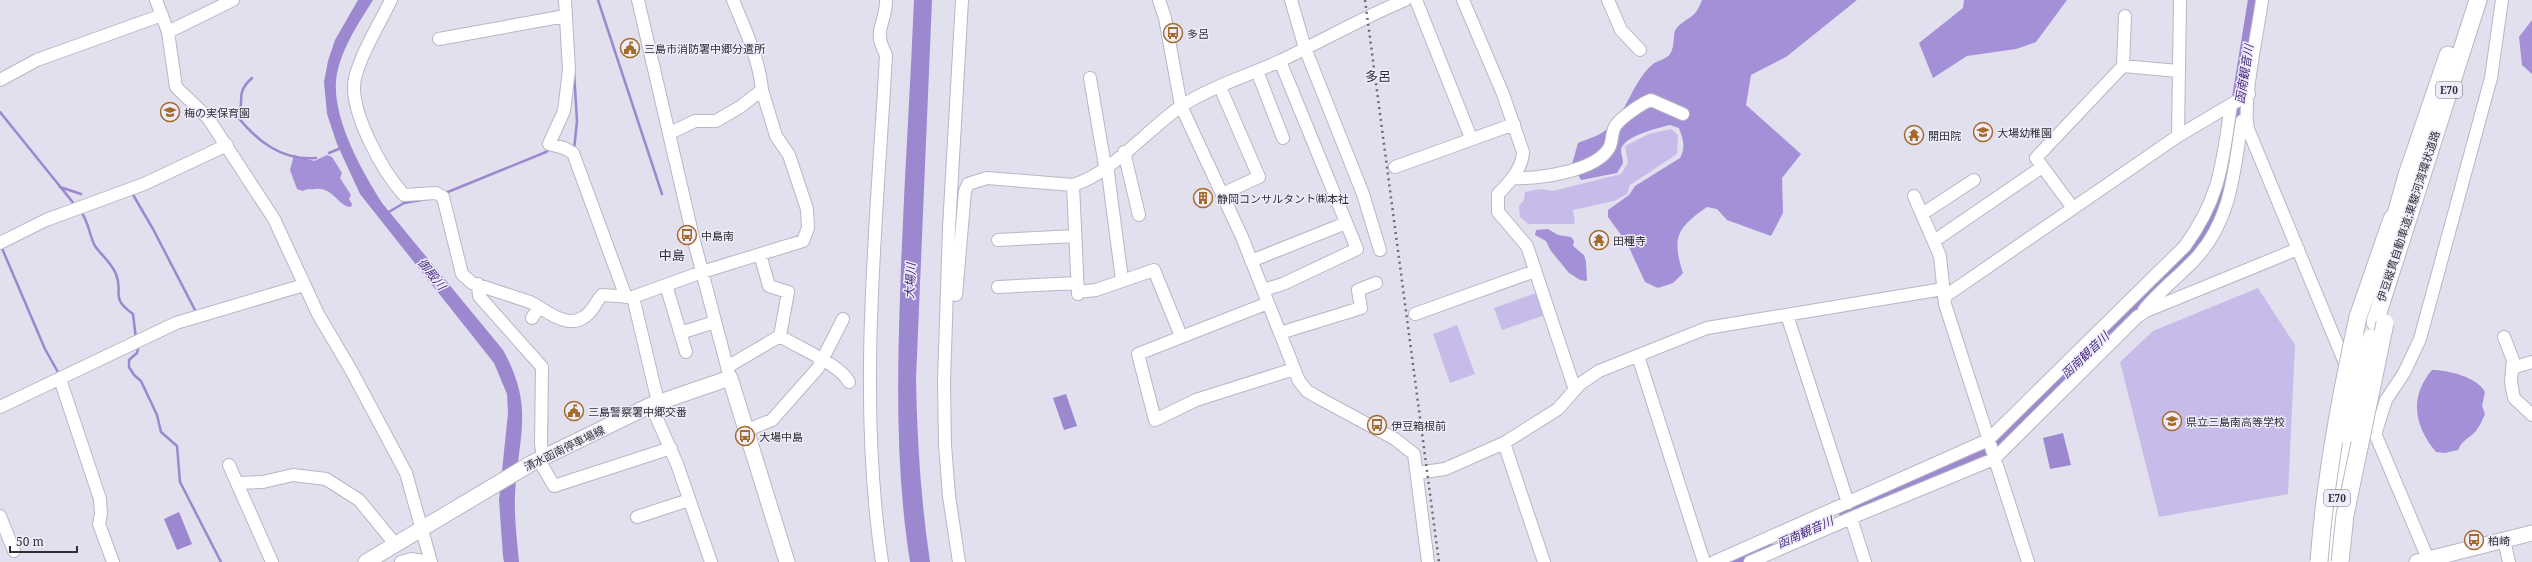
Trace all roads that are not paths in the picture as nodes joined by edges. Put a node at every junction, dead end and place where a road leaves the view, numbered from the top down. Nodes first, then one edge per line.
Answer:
1 (156, 0) edge
2 (233, 0) edge
3 (391, 0) edge
4 (566, 0) edge
5 (638, 0) edge
6 (733, 0) edge
7 (886, 0) edge
8 (962, 0) edge
9 (1159, 0) edge
10 (1291, 0) edge
11 (1406, 0) edge
12 (1416, 0) edge
13 (1463, 0) edge
14 (1608, 0) edge
15 (2180, 0) edge
16 (2262, 0) edge
17 (2466, 0) edge
18 (2478, 0) edge
19 (2502, 0) edge
20 (162, 15) junction
21 (565, 16) junction
22 (2125, 16) dead end
23 (168, 32) junction
24 (439, 39) dead end
25 (1305, 48) junction
26 (1640, 50) dead end
27 (1280, 61) junction
28 (2123, 66) junction
29 (1257, 71) junction
30 (2178, 71) junction
31 (1090, 78) dead end
32 (0, 80) edge
33 (1220, 87) junction
34 (762, 90) junction
35 (2248, 94) junction
36 (2231, 105) junction
37 (1181, 106) junction
38 (1683, 114) dead end
39 (2246, 120) junction
40 (1514, 124) junction
41 (670, 133) junction
42 (2178, 136) junction
43 (1283, 138) dead end
44 (1471, 138) junction
45 (227, 145) junction
46 (1124, 152) junction
47 (1106, 166) junction
48 (1394, 167) dead end
49 (2042, 167) junction
50 (1512, 178) junction
51 (2413, 178) junction
52 (1974, 180) dead end
53 (1073, 185) junction
54 (1222, 194) junction
55 (1914, 196) dead end
56 (2073, 208) junction
57 (1922, 214) junction
58 (1139, 215) dead end
59 (1346, 223) junction
60 (955, 228) junction
61 (1075, 236) junction
62 (998, 240) dead end
63 (1934, 241) junction
64 (0, 243) edge
65 (2298, 249) junction
66 (1380, 250) dead end
67 (760, 254) junction
68 (1251, 261) junction
69 (1535, 271) junction
70 (702, 272) junction
71 (1122, 280) junction
72 (1376, 283) dead end
73 (478, 284) junction
74 (304, 285) junction
75 (666, 285) junction
76 (998, 286) dead end
77 (1077, 290) junction
78 (1263, 290) junction
79 (1944, 293) junction
80 (629, 296) junction
81 (956, 296) dead end
82 (1268, 303) junction
83 (538, 306) junction
84 (1416, 314) dead end
85 (2141, 314) junction
86 (1787, 315) junction
87 (532, 318) dead end
88 (843, 319) dead end
89 (2371, 321) junction
90 (715, 322) junction
91 (680, 333) junction
92 (1280, 333) junction
93 (780, 336) junction
94 (1181, 336) junction
95 (2504, 337) dead end
96 (686, 352) dead end
97 (1638, 356) junction
98 (823, 360) junction
99 (2532, 362) edge
100 (1294, 368) junction
101 (2512, 368) junction
102 (728, 373) junction
103 (60, 379) junction
104 (849, 382) dead end
105 (1574, 390) junction
106 (654, 404) junction
107 (0, 407) edge
108 (2532, 415) edge
109 (747, 430) junction
110 (2375, 435) junction
111 (1988, 440) junction
112 (1504, 443) junction
113 (671, 448) junction
114 (1994, 458) junction
115 (538, 460) junction
116 (229, 464) dead end
117 (1417, 473) junction
118 (238, 483) junction
119 (689, 500) junction
120 (1848, 502) junction
121 (0, 516) edge
122 (637, 516) dead end
123 (1851, 518) junction
124 (421, 530) junction
125 (2532, 533) edge
126 (2504, 540) junction
127 (396, 545) junction
128 (14, 551) dead end
129 (1748, 557) edge
130 (1729, 559) edge
131 (2422, 561) edge
132 (113, 562) edge
133 (272, 562) edge
134 (366, 562) edge
135 (401, 562) edge
136 (429, 562) edge
137 (711, 562) edge
138 (787, 562) edge
139 (882, 562) edge
140 (959, 562) edge
141 (1428, 562) edge
142 (1544, 562) edge
143 (1704, 562) edge
144 (1714, 562) edge
145 (1865, 562) edge
146 (2028, 562) edge
147 (2319, 562) edge
148 (2331, 562) edge
149 (2340, 562) edge
150 (2509, 562) edge

1 - 20 street
2 - 23 street
3 - 73 street
4 - 21 street
5 - 41 street
6 - 34 street
7 - 139 street
8 - 60 street
9 - 37 street
10 - 25 street
11 - 25 street
12 - 44 street
13 - 40 street
14 - 26 street
15 - 30 street
16 - 35 street
17 - 51 highway, 伊豆縦貫自動車道;東駿河湾環状道路 / E70
18 - 51 highway, 伊豆縦貫自動車道;東駿河湾環状道路 / E70
19 - 110 street
20 - 23 street
20 - 32 street
21 - 24 street
21 - 80 street
22 - 28 street
23 - 45 street
25 - 27 street
25 - 66 street
27 - 29 street
27 - 59 street
28 - 30 street
28 - 49 street
29 - 33 street
29 - 43 street
30 - 42 street
31 - 47 street
33 - 37 street
33 - 54 street
34 - 41 street
34 - 67 street
35 - 36 street
35 - 39 street
36 - 42 street
36 - 111 street
37 - 46 street
37 - 54 street
38 - 50 street
39 - 65 street
39 - 85 street
40 - 44 street
40 - 50 street
41 - 70 street
42 - 56 street
44 - 48 street
45 - 64 street
45 - 74 street
46 - 47 street
46 - 58 street
47 - 53 street
47 - 71 street
49 - 56 street
49 - 63 street
50 - 69 street
51 - 89 highway
51 - 89 highway
52 - 57 street
53 - 60 street
53 - 61 street
54 - 68 street
55 - 57 street
56 - 79 street
57 - 63 street
59 - 68 street
59 - 78 street
60 - 81 street
60 - 140 street
61 - 62 street
61 - 77 street
63 - 79 street
65 - 85 street
65 - 110 street
67 - 70 street
67 - 93 street
68 - 78 street
69 - 84 street
69 - 105 street
70 - 75 street
70 - 90 street
71 - 77 street
71 - 94 street
72 - 92 street
73 - 83 street
73 - 115 street
74 - 103 street
74 - 124 street
75 - 80 street
75 - 91 street
76 - 77 street
78 - 82 street
79 - 86 street
79 - 111 street
80 - 83 street
80 - 106 street
82 - 92 street
82 - 94 street
83 - 87 street
85 - 114 street
86 - 97 street
86 - 120 street
88 - 98 street
89 - 147 highway, bridge
89 - 148 highway, E70, bridge
89 - 149 highway, bridge
90 - 91 street
90 - 102 street
91 - 96 street
92 - 100 street
93 - 98 street
93 - 102 street
94 - 100 street
95 - 101 street
97 - 105 street
97 - 143 street
98 - 104 street
98 - 109 street
99 - 101 street
100 - 117 street
101 - 108 street
102 - 106 main road, 清水函南停車場線
102 - 109 main road
103 - 107 street
103 - 132 street
105 - 112 street
106 - 113 street
106 - 115 main road, 清水函南停車場線
109 - 138 main road
110 - 131 street
111 - 114 street
111 - 120 street
112 - 117 street
112 - 142 street
113 - 115 street
113 - 119 street
114 - 123 street
114 - 146 street
115 - 124 main road, 清水函南停車場線
116 - 118 street
117 - 141 street
118 - 127 street
118 - 133 street
119 - 122 street
119 - 137 street
120 - 129 street
121 - 128 street
123 - 129 street
123 - 145 street
124 - 127 main road, 清水函南停車場線
124 - 136 street
125 - 126 main road
126 - 131 main road
126 - 150 street
127 - 134 main road, 清水函南停車場線
129 - 130 street
130 - 144 street
135 - 136 street

